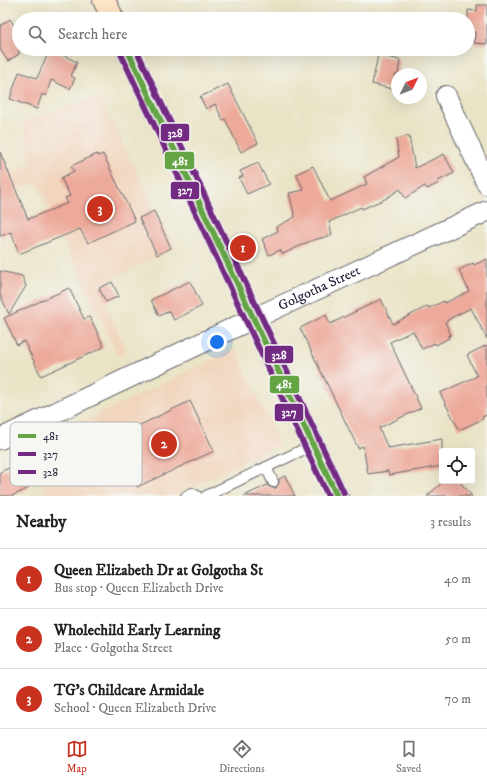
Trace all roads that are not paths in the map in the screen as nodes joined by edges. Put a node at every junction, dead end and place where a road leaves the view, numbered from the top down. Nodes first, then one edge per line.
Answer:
1 (104, 0) edge
2 (110, 12) edge
3 (130, 56) edge
4 (446, 96) dead end
5 (487, 184) edge
6 (487, 211) edge
7 (253, 318) junction
8 (36, 422) edge
9 (10, 434) edge
10 (0, 439) edge
11 (313, 445) junction
12 (266, 468) junction
13 (274, 482) dead end
14 (330, 493) edge
15 (186, 496) edge
16 (197, 496) edge
17 (206, 496) edge

1 - 2 street
3 - 7 street
4 - 5 street
6 - 7 street, Golgotha Street
7 - 8 street, Golgotha Street
7 - 11 street
9 - 10 street, Golgotha Street
11 - 12 lane
11 - 14 street
12 - 13 lane
12 - 17 lane
15 - 16 lane

